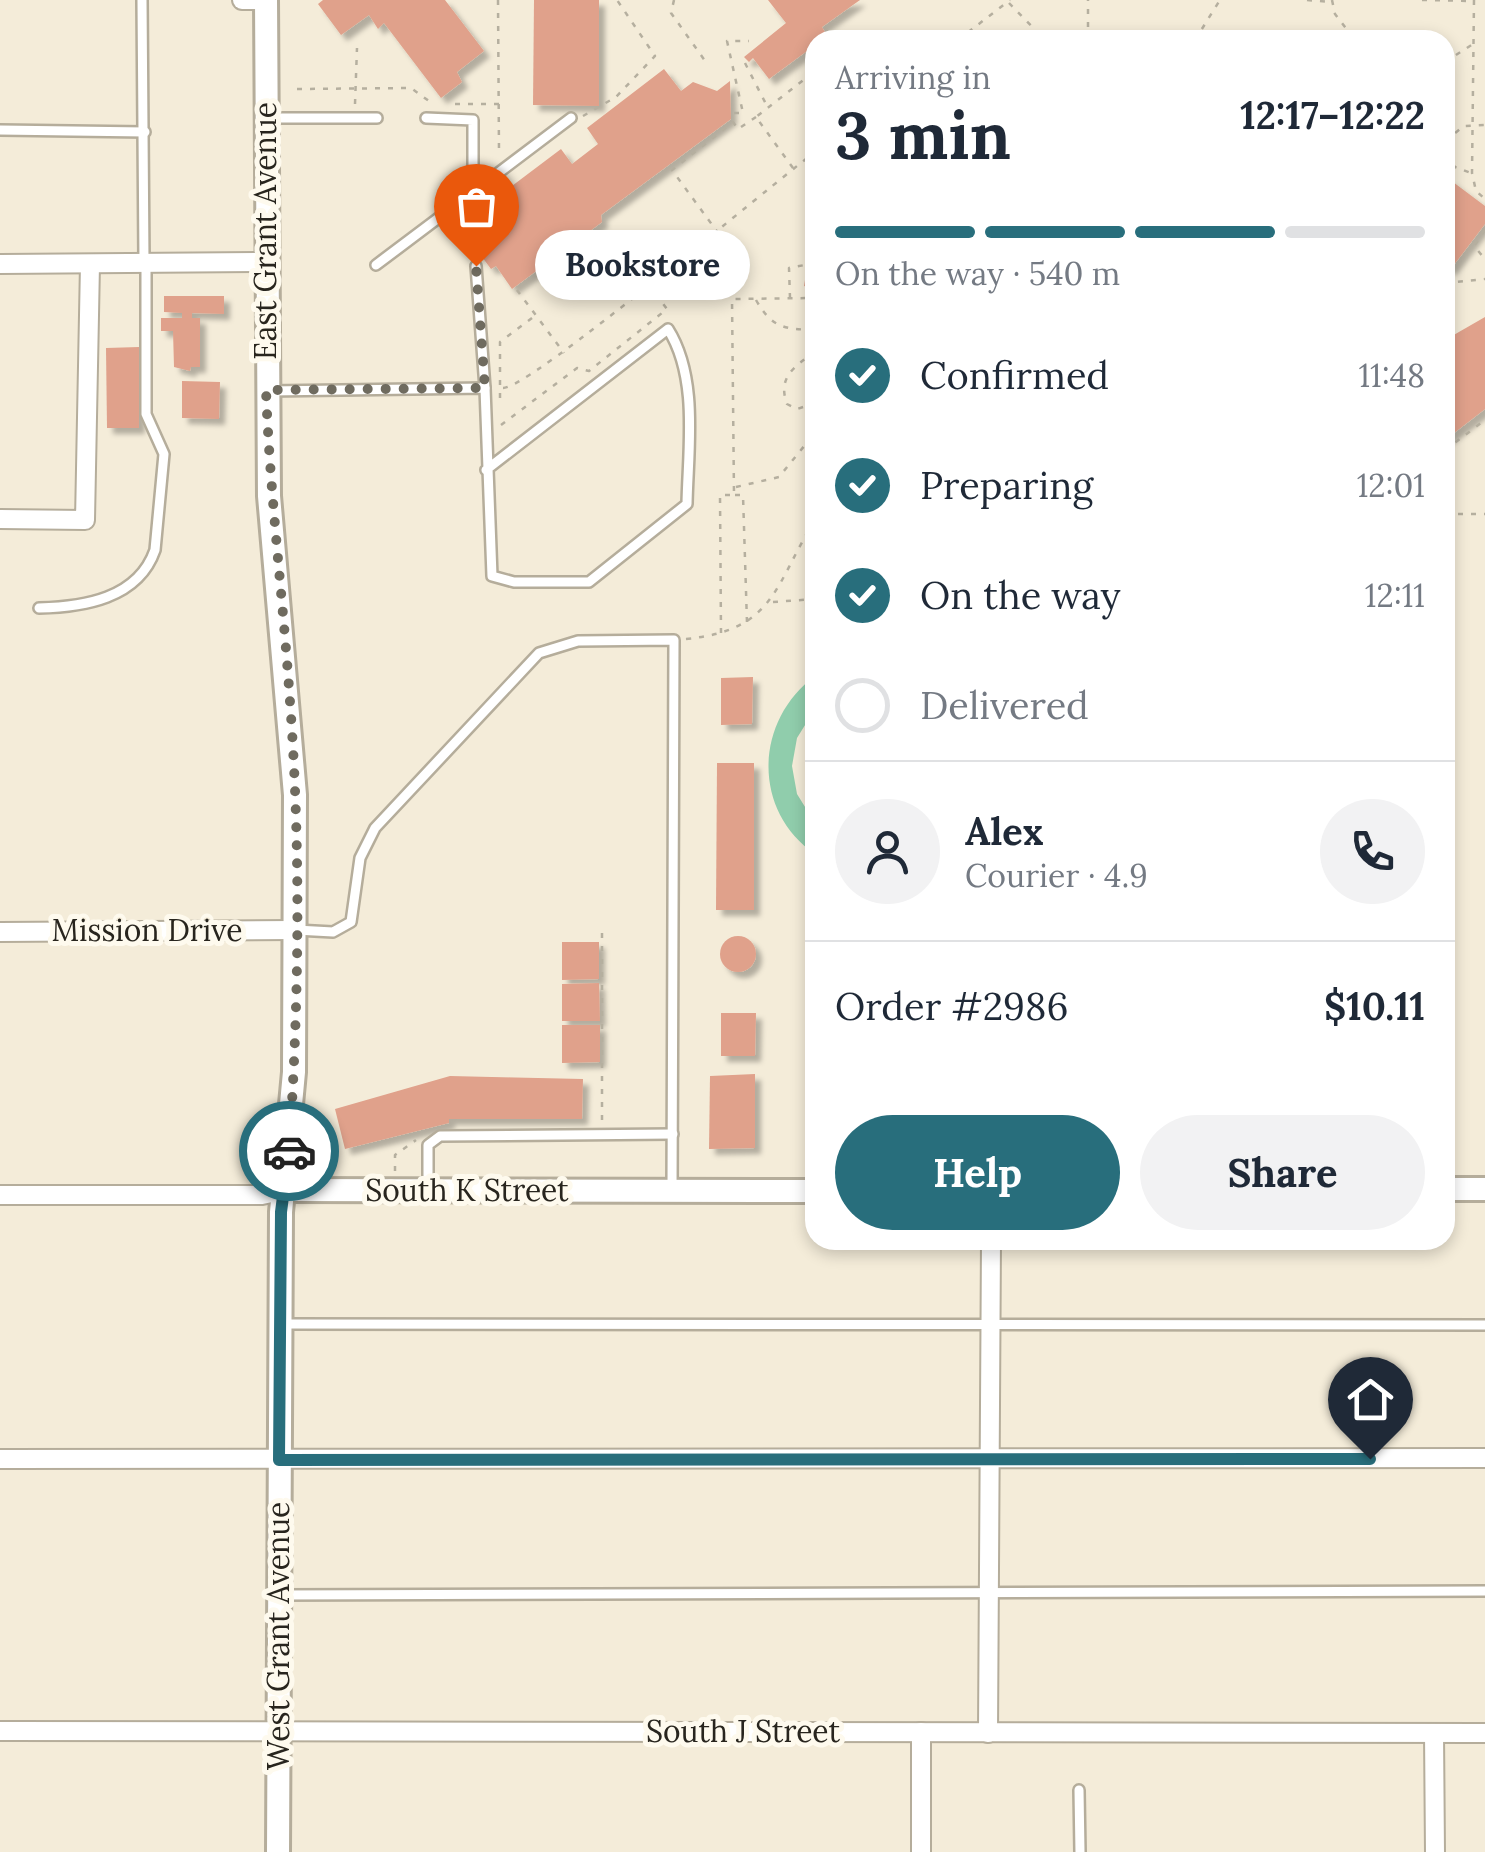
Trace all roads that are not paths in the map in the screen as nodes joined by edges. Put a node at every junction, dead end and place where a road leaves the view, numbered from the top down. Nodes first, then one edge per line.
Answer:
1 (142, 0) edge
2 (242, 0) edge
3 (266, 0) edge
4 (267, 118) junction
5 (377, 118) dead end
6 (426, 118) dead end
7 (571, 118) road end
8 (0, 130) edge
9 (145, 132) junction
10 (474, 192) junction
11 (265, 262) junction
12 (145, 263) junction
13 (0, 264) edge
14 (90, 264) junction
15 (376, 265) dead end
16 (476, 266) dead end
17 (485, 388) junction
18 (266, 390) junction
19 (486, 470) junction
20 (0, 519) edge
21 (39, 608) dead end
22 (290, 700) joint
23 (294, 930) junction
24 (0, 932) edge
25 (673, 1134) junction
26 (1455, 1189) edge
27 (1485, 1189) edge
28 (286, 1190) junction
29 (428, 1191) junction
30 (805, 1191) edge
31 (672, 1192) junction
32 (0, 1195) edge
33 (990, 1250) edge
34 (280, 1324) junction
35 (1485, 1324) edge
36 (990, 1327) junction
37 (1485, 1458) edge
38 (0, 1459) edge
39 (279, 1460) junction
40 (988, 1461) junction
41 (1485, 1592) edge
42 (988, 1594) junction
43 (278, 1595) junction
44 (279, 1730) junction
45 (0, 1731) edge
46 (920, 1732) junction
47 (988, 1733) junction
48 (1434, 1733) junction
49 (1485, 1734) edge
50 (1079, 1790) dead end
51 (278, 1852) edge
52 (921, 1852) edge
53 (1080, 1852) edge
54 (1434, 1852) edge

1 - 9 lane
2 - 3 street
3 - 4 street, East Grant Avenue
4 - 5 lane
4 - 11 street, East Grant Avenue
6 - 10 lane
7 - 10 lane
8 - 9 lane
9 - 12 lane
10 - 15 lane
11 - 12 street
11 - 18 street, East Grant Avenue
12 - 14 street
12 - 21 lane
13 - 14 street
14 - 20 street
16 - 17 lane
17 - 18 lane
17 - 19 lane
18 - 22 street, East Grant Avenue
19 - 19 lane
22 - 23 street, West Grant Avenue
23 - 24 street, Mission Drive
23 - 25 lane
23 - 28 street, West Grant Avenue
25 - 29 lane
25 - 31 lane
26 - 27 street
28 - 29 street, South K Street
28 - 32 street, South K Street
28 - 34 street, West Grant Avenue
29 - 31 street, South K Street
30 - 31 street, South K Street
33 - 36 street
34 - 36 lane
34 - 39 street, West Grant Avenue
35 - 36 lane
36 - 40 street
37 - 40 street
38 - 39 street
39 - 40 street
39 - 43 street, West Grant Avenue
40 - 42 street
41 - 42 lane
42 - 43 lane
42 - 47 street
43 - 44 street, West Grant Avenue
44 - 45 street, South J Street
44 - 46 street, South J Street
44 - 51 street, West Grant Avenue
46 - 47 street, South J Street
46 - 52 street
47 - 48 street, South J Street
48 - 49 street, South J Street
48 - 54 street
50 - 53 lane

